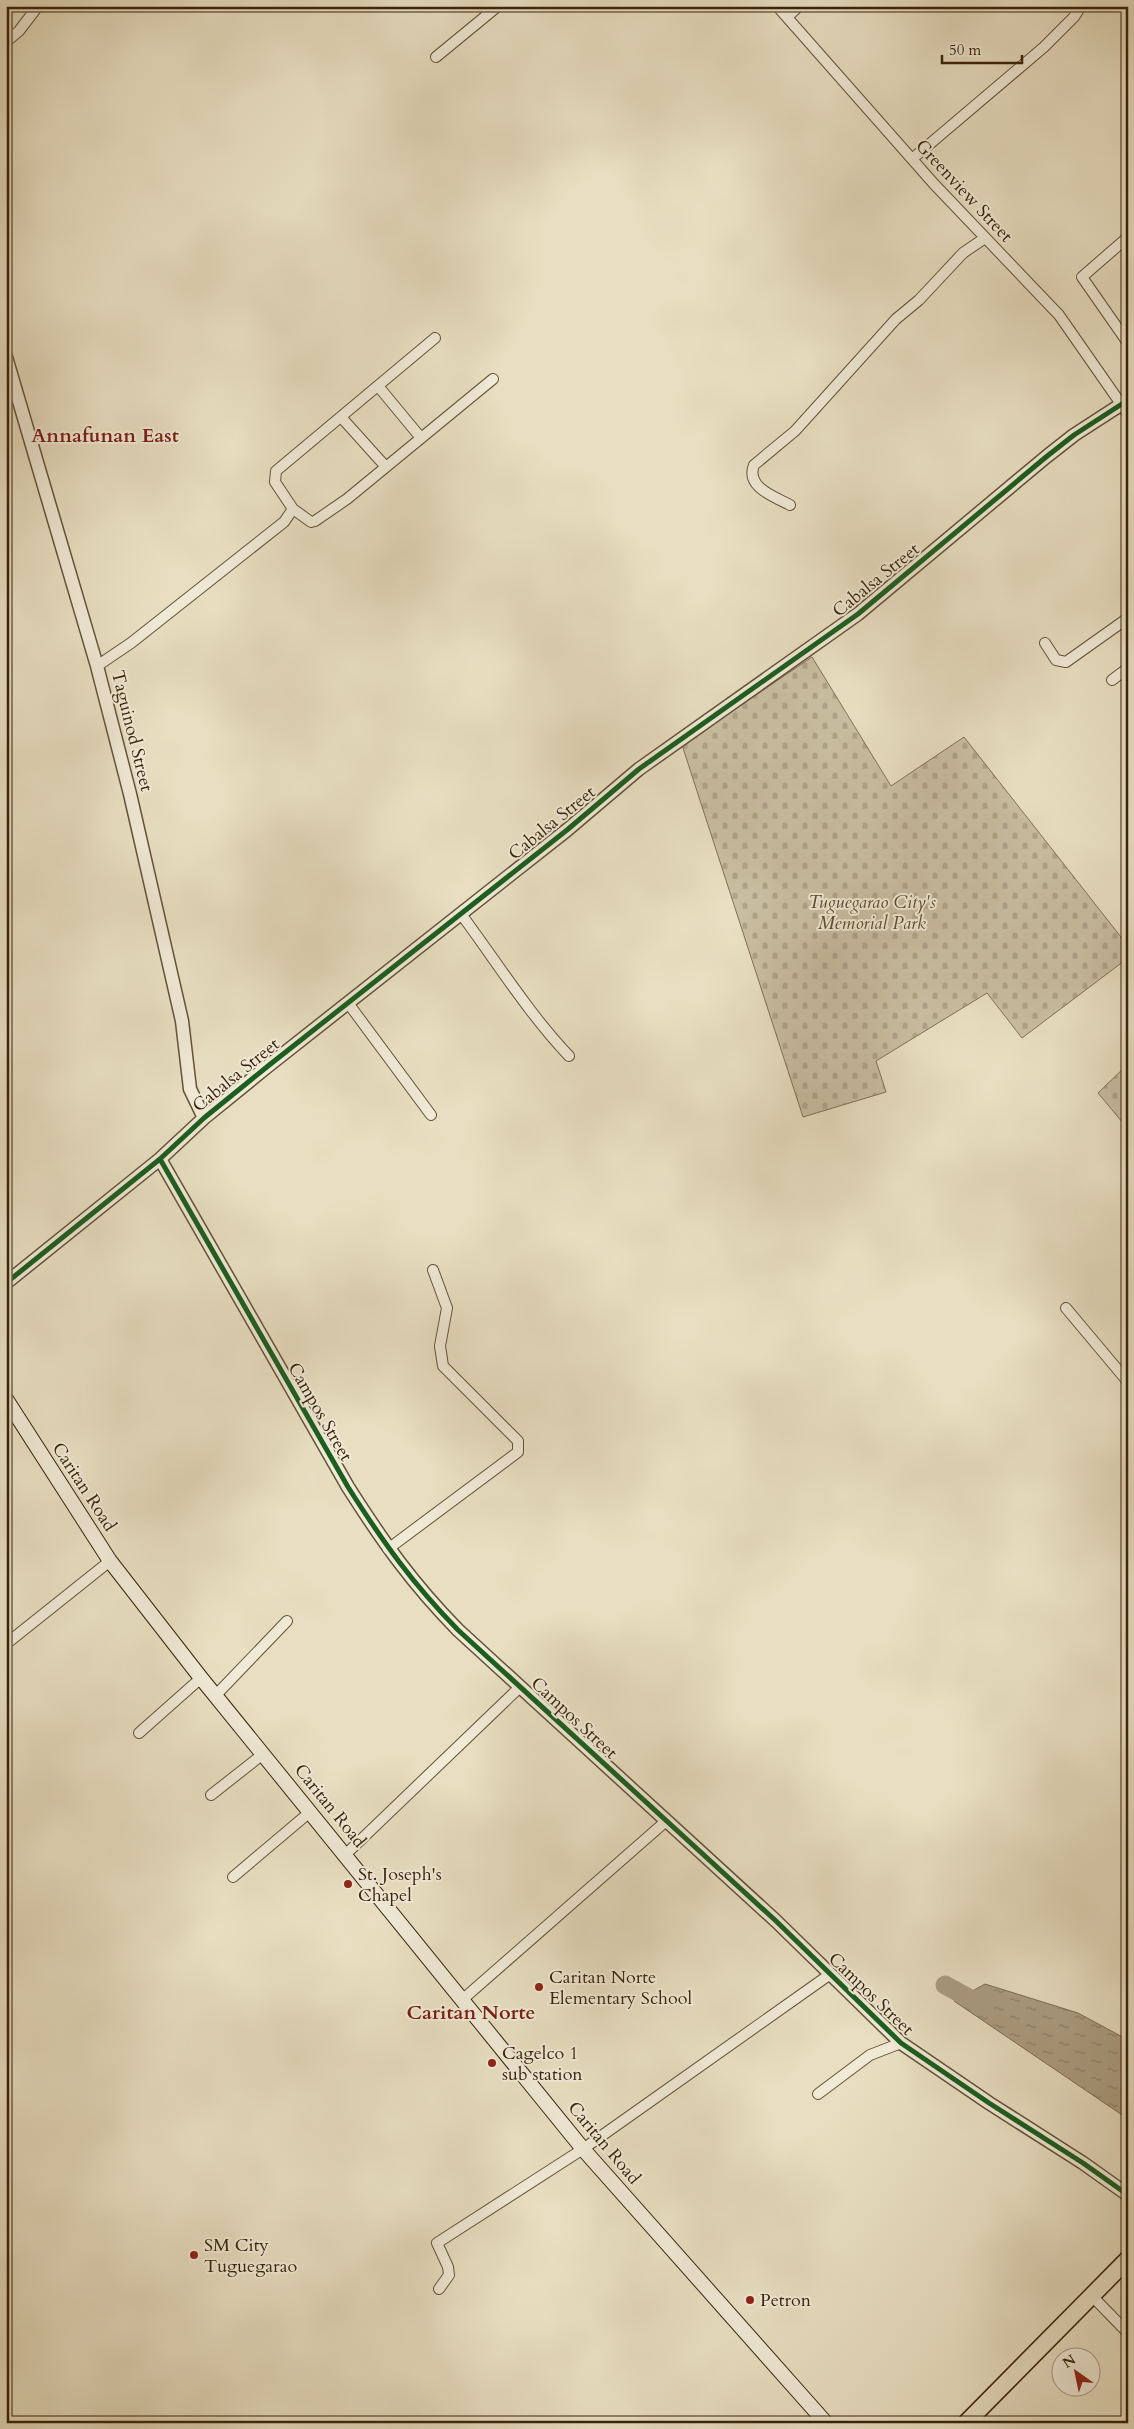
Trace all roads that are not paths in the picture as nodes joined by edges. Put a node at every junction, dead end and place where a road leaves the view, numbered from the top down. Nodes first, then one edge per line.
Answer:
1 (38, 6) edge
2 (498, 6) edge
3 (777, 6) edge
4 (799, 6) edge
5 (1081, 6) edge
6 (787, 17) junction
7 (6, 42) edge
8 (436, 57) dead end
9 (912, 159) junction
10 (1128, 237) edge
11 (984, 238) junction
12 (435, 338) dead end
13 (1128, 344) edge
14 (6, 357) edge
15 (493, 379) dead end
16 (378, 386) junction
17 (1125, 406) edge
18 (341, 417) junction
19 (420, 438) junction
20 (386, 467) junction
21 (790, 505) dead end
22 (293, 509) junction
23 (1128, 618) edge
24 (1045, 643) dead end
25 (97, 666) junction
26 (1128, 668) edge
27 (1112, 680) dead end
28 (460, 914) junction
29 (348, 1003) junction
30 (569, 1056) dead end
31 (431, 1115) dead end
32 (204, 1118) junction
33 (160, 1159) junction
34 (433, 1270) dead end
35 (6, 1283) edge
36 (1066, 1308) dead end
37 (1128, 1382) edge
38 (6, 1399) edge
39 (388, 1549) junction
40 (110, 1561) junction
41 (287, 1622) dead end
42 (6, 1644) edge
43 (201, 1678) junction
44 (520, 1687) junction
45 (215, 1696) junction
46 (139, 1734) dead end
47 (263, 1754) junction
48 (211, 1795) dead end
49 (310, 1812) junction
50 (664, 1822) junction
51 (345, 1856) junction
52 (233, 1877) dead end
53 (829, 1975) junction
54 (462, 2000) junction
55 (901, 2043) junction
56 (818, 2094) dead end
57 (583, 2149) junction
58 (1128, 2194) edge
59 (1128, 2259) edge
60 (439, 2289) dead end
61 (1092, 2296) junction
62 (1128, 2333) edge
63 (826, 2423) edge
64 (966, 2423) edge

1 - 7 street
2 - 8 street
3 - 6 street, Greenview Street
4 - 6 street
5 - 9 street
6 - 9 street, Greenview Street
9 - 11 street, Greenview Street
10 - 13 street
11 - 17 street, Greenview Street
11 - 21 street
12 - 16 street
14 - 25 street, Taguinod Street
15 - 19 street
16 - 18 street
16 - 19 street
17 - 28 street, Cabalsa Street
18 - 20 street
18 - 22 street
19 - 20 street
20 - 22 street
22 - 25 street
23 - 24 street
25 - 32 street, Taguinod Street
26 - 27 street
28 - 29 street, Cabalsa Street
28 - 30 street
29 - 31 street
29 - 32 street, Cabalsa Street
32 - 33 street, Cabalsa Street
33 - 35 street, Cabalsa Street
33 - 39 street, Campos Street
34 - 39 street
36 - 37 street
38 - 40 main road, Caritan Road
39 - 44 street, Campos Street
40 - 42 street
40 - 43 main road, Caritan Road
41 - 45 street
43 - 45 main road, Caritan Road
43 - 46 street
44 - 50 street, Campos Street
44 - 51 street
45 - 47 main road, Caritan Road
47 - 48 street
47 - 49 main road, Caritan Road
49 - 51 main road, Caritan Road
49 - 52 street
50 - 53 street, Campos Street
50 - 54 street
51 - 54 main road, Caritan Road
53 - 55 street, Campos Street
53 - 57 street
54 - 57 main road, Caritan Road
55 - 56 street
55 - 58 street, Campos Street
57 - 60 street
57 - 63 main road, Caritan Road
59 - 61 highway
61 - 62 street
61 - 64 highway

